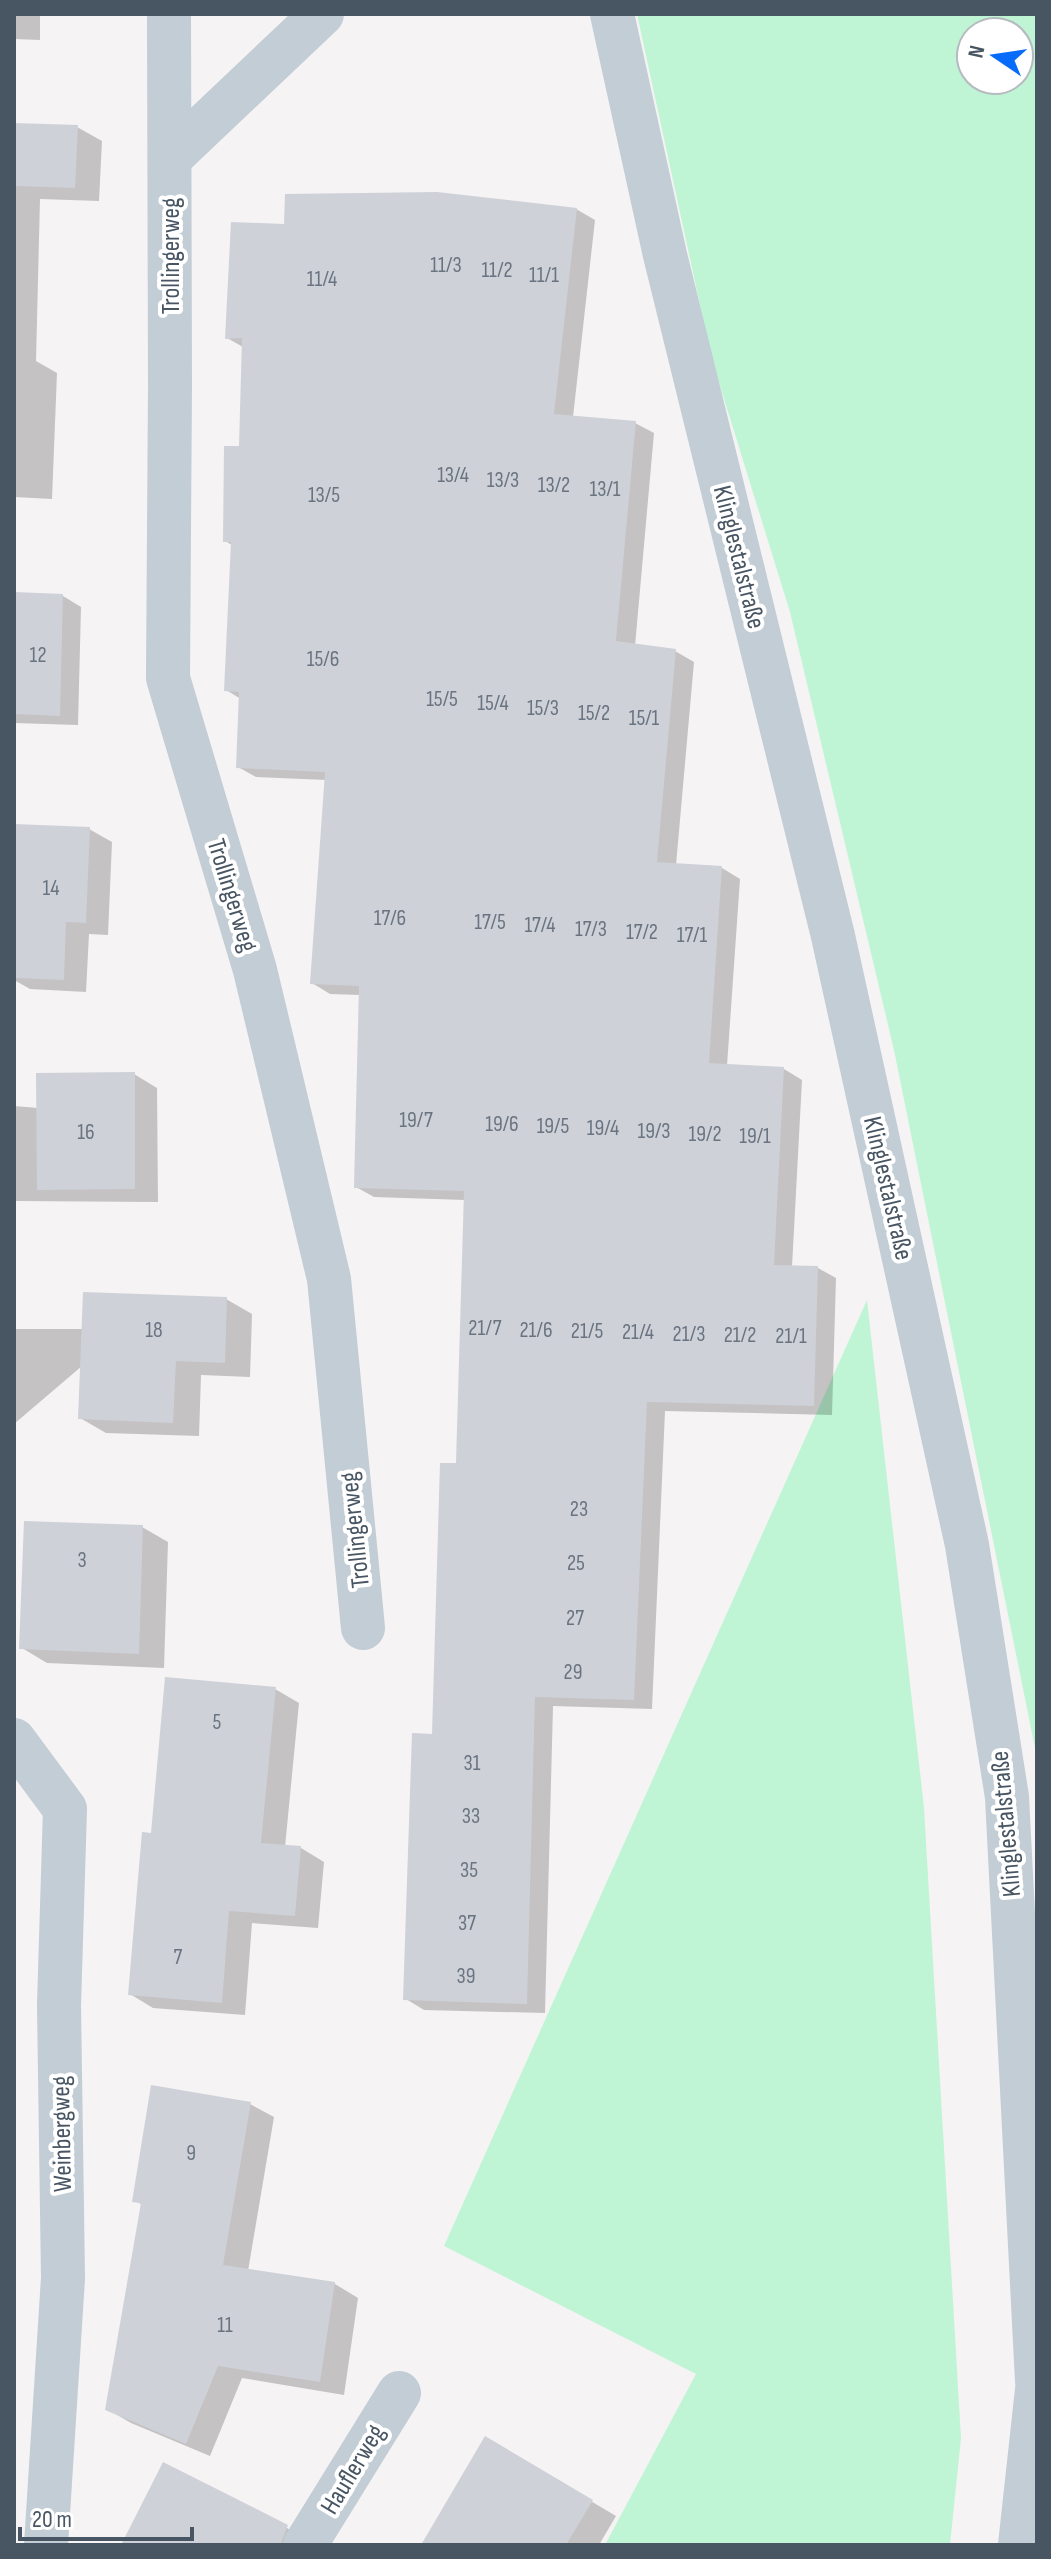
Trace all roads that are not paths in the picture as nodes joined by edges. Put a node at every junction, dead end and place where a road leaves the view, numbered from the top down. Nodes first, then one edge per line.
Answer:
1 (169, 14) edge
2 (322, 14) edge
3 (612, 14) edge
4 (170, 158) junction
5 (363, 1628) dead end
6 (14, 1740) edge
7 (1037, 2381) edge
8 (1037, 2390) edge
9 (399, 2393) dead end
10 (46, 2545) edge
11 (305, 2545) edge
12 (1020, 2545) edge

1 - 4 street, Trollingerweg
2 - 4 street
3 - 7 street, Klinglestalstraße
4 - 5 street, Trollingerweg
6 - 10 street, Weinbergweg
8 - 12 street
9 - 11 street, Hauflerweg

